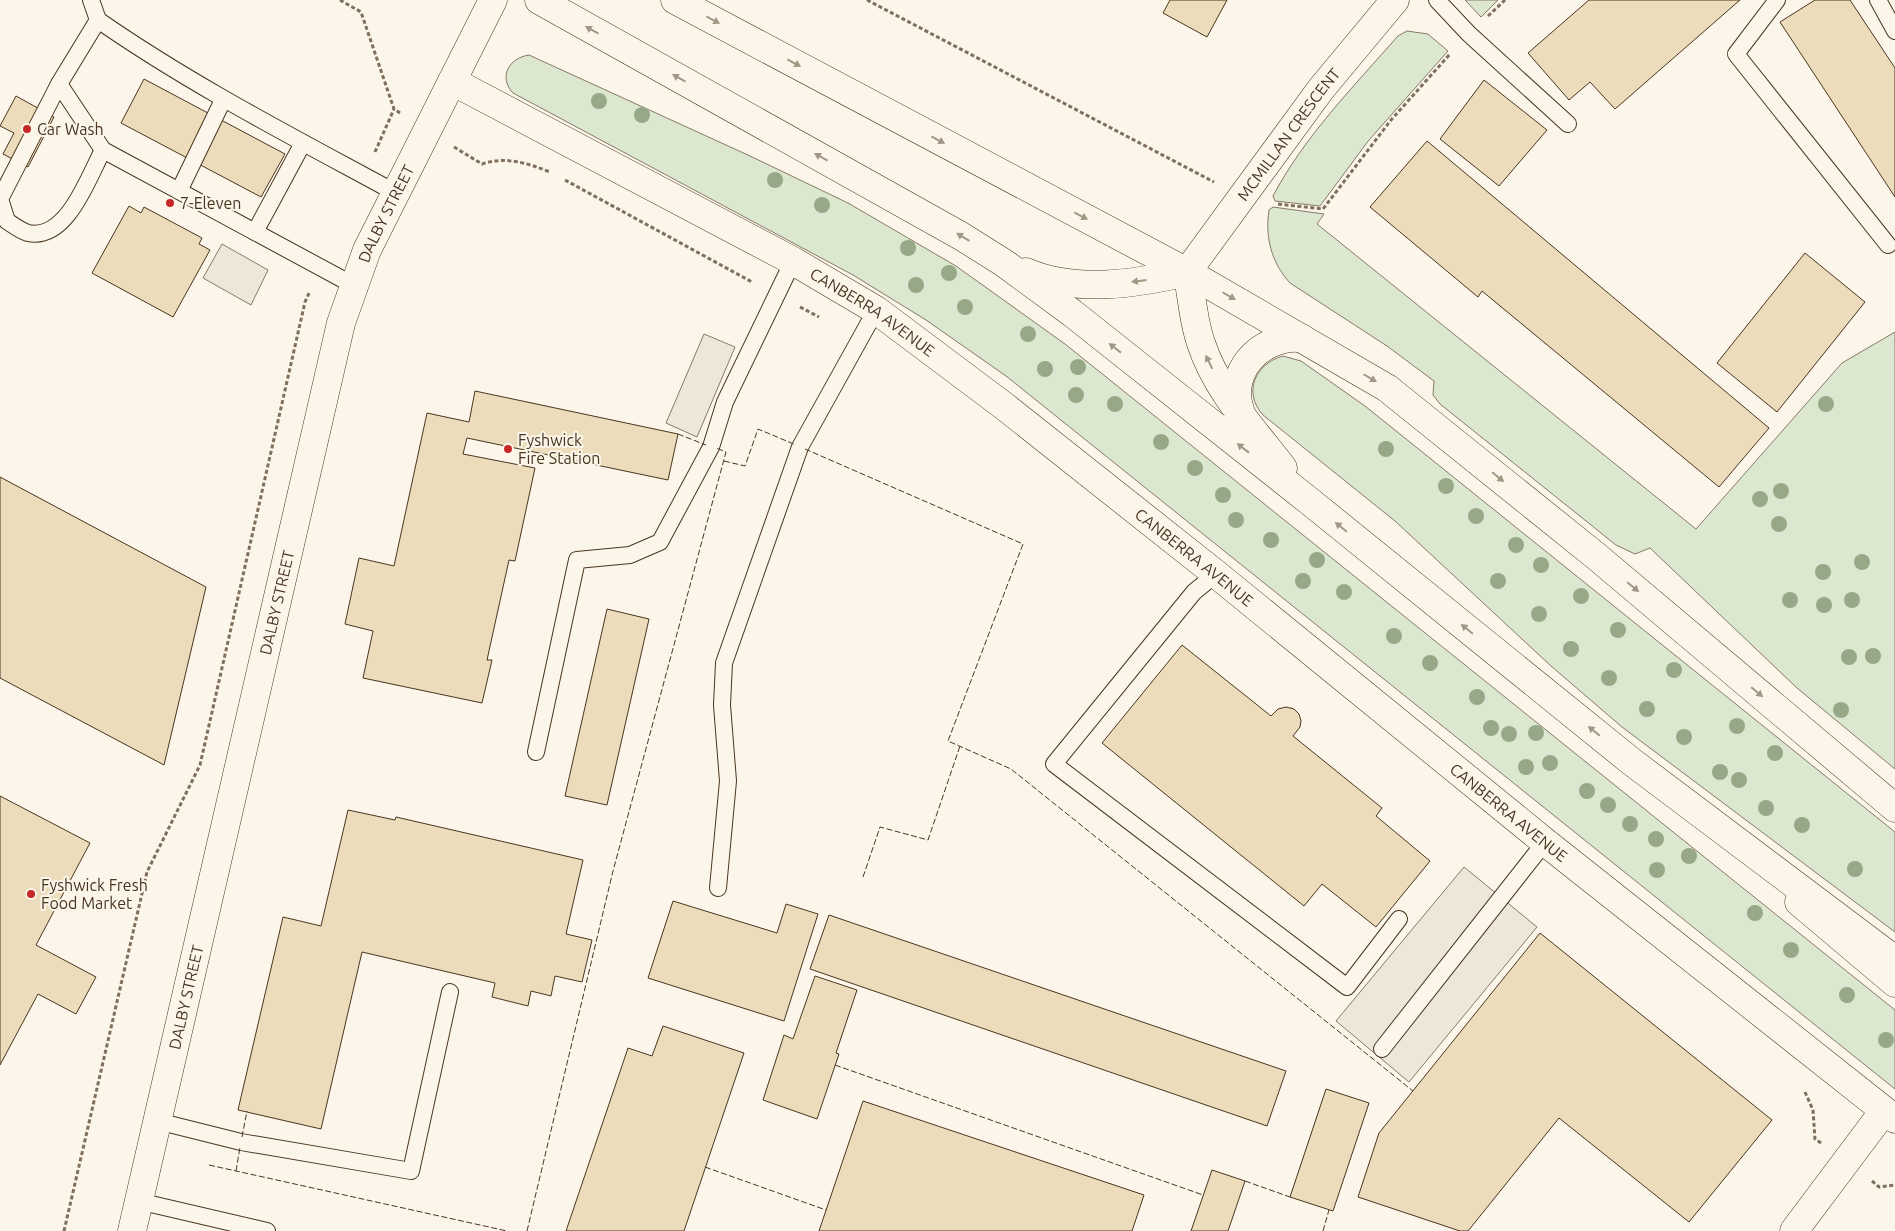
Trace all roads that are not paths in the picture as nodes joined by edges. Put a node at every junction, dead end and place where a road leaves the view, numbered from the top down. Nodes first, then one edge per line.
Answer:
1 (91, 0) edge
2 (493, 0) edge
3 (539, 0) edge
4 (675, 0) edge
5 (1396, 0) edge
6 (1436, 0) edge
7 (1777, 0) edge
8 (1878, 0) edge
9 (98, 20) junction
10 (1895, 32) edge
11 (452, 81) junction
12 (59, 84) junction
13 (223, 100) junction
14 (1568, 124) dead end
15 (303, 143) junction
16 (103, 150) junction
17 (179, 191) junction
18 (396, 193) junction
19 (255, 232) junction
20 (1888, 245) dead end
21 (793, 261) junction
22 (1004, 263) junction
23 (1187, 272) junction
24 (355, 286) junction
25 (876, 310) junction
26 (1301, 338) junction
27 (1241, 413) junction
28 (1308, 500) junction
29 (1216, 574) junction
30 (536, 752) dead end
31 (1632, 762) junction
32 (1895, 808) edge
33 (1545, 842) junction
34 (718, 888) dead end
35 (1399, 919) dead end
36 (1895, 960) edge
37 (1895, 983) edge
38 (450, 992) dead end
39 (1382, 1049) dead end
40 (1890, 1115) edge
41 (157, 1121) junction
42 (138, 1201) junction
43 (132, 1231) edge
44 (267, 1231) edge
45 (1794, 1231) edge

1 - 9 lane
2 - 11 main road, DALBY STREET
22 -> 3 main road
4 -> 23 main road
5 - 23 main road, MCMILLAN CRESCENT
6 - 14 lane
7 - 20 lane
8 - 10 lane
9 - 12 lane
9 - 13 lane
11 - 18 main road, DALBY STREET
11 - 21 main road, CANBERRA AVENUE
12 - 16 lane
12 - 16 lane
13 - 15 lane
13 - 17 lane
15 - 18 lane
15 - 19 lane
16 - 17 lane
17 - 19 lane
18 - 24 main road, DALBY STREET
19 - 24 lane
21 - 25 main road, CANBERRA AVENUE
21 - 30 lane
23 -> 22 main road
28 -> 22 main road
23 -> 26 main road
27 -> 23 main road
24 - 41 main road, DALBY STREET
25 - 29 main road, CANBERRA AVENUE
25 - 34 lane
26 - 27 main road
26 -> 32 main road
27 - 28 main road
31 -> 28 main road
29 - 33 main road, CANBERRA AVENUE
29 - 35 lane
31 - 36 main road
31 - 37 main road
33 - 39 lane
33 - 40 main road, CANBERRA AVENUE
38 - 41 lane
40 - 45 main road
41 - 42 main road, DALBY STREET
42 - 43 main road, DALBY STREET
42 - 44 lane

